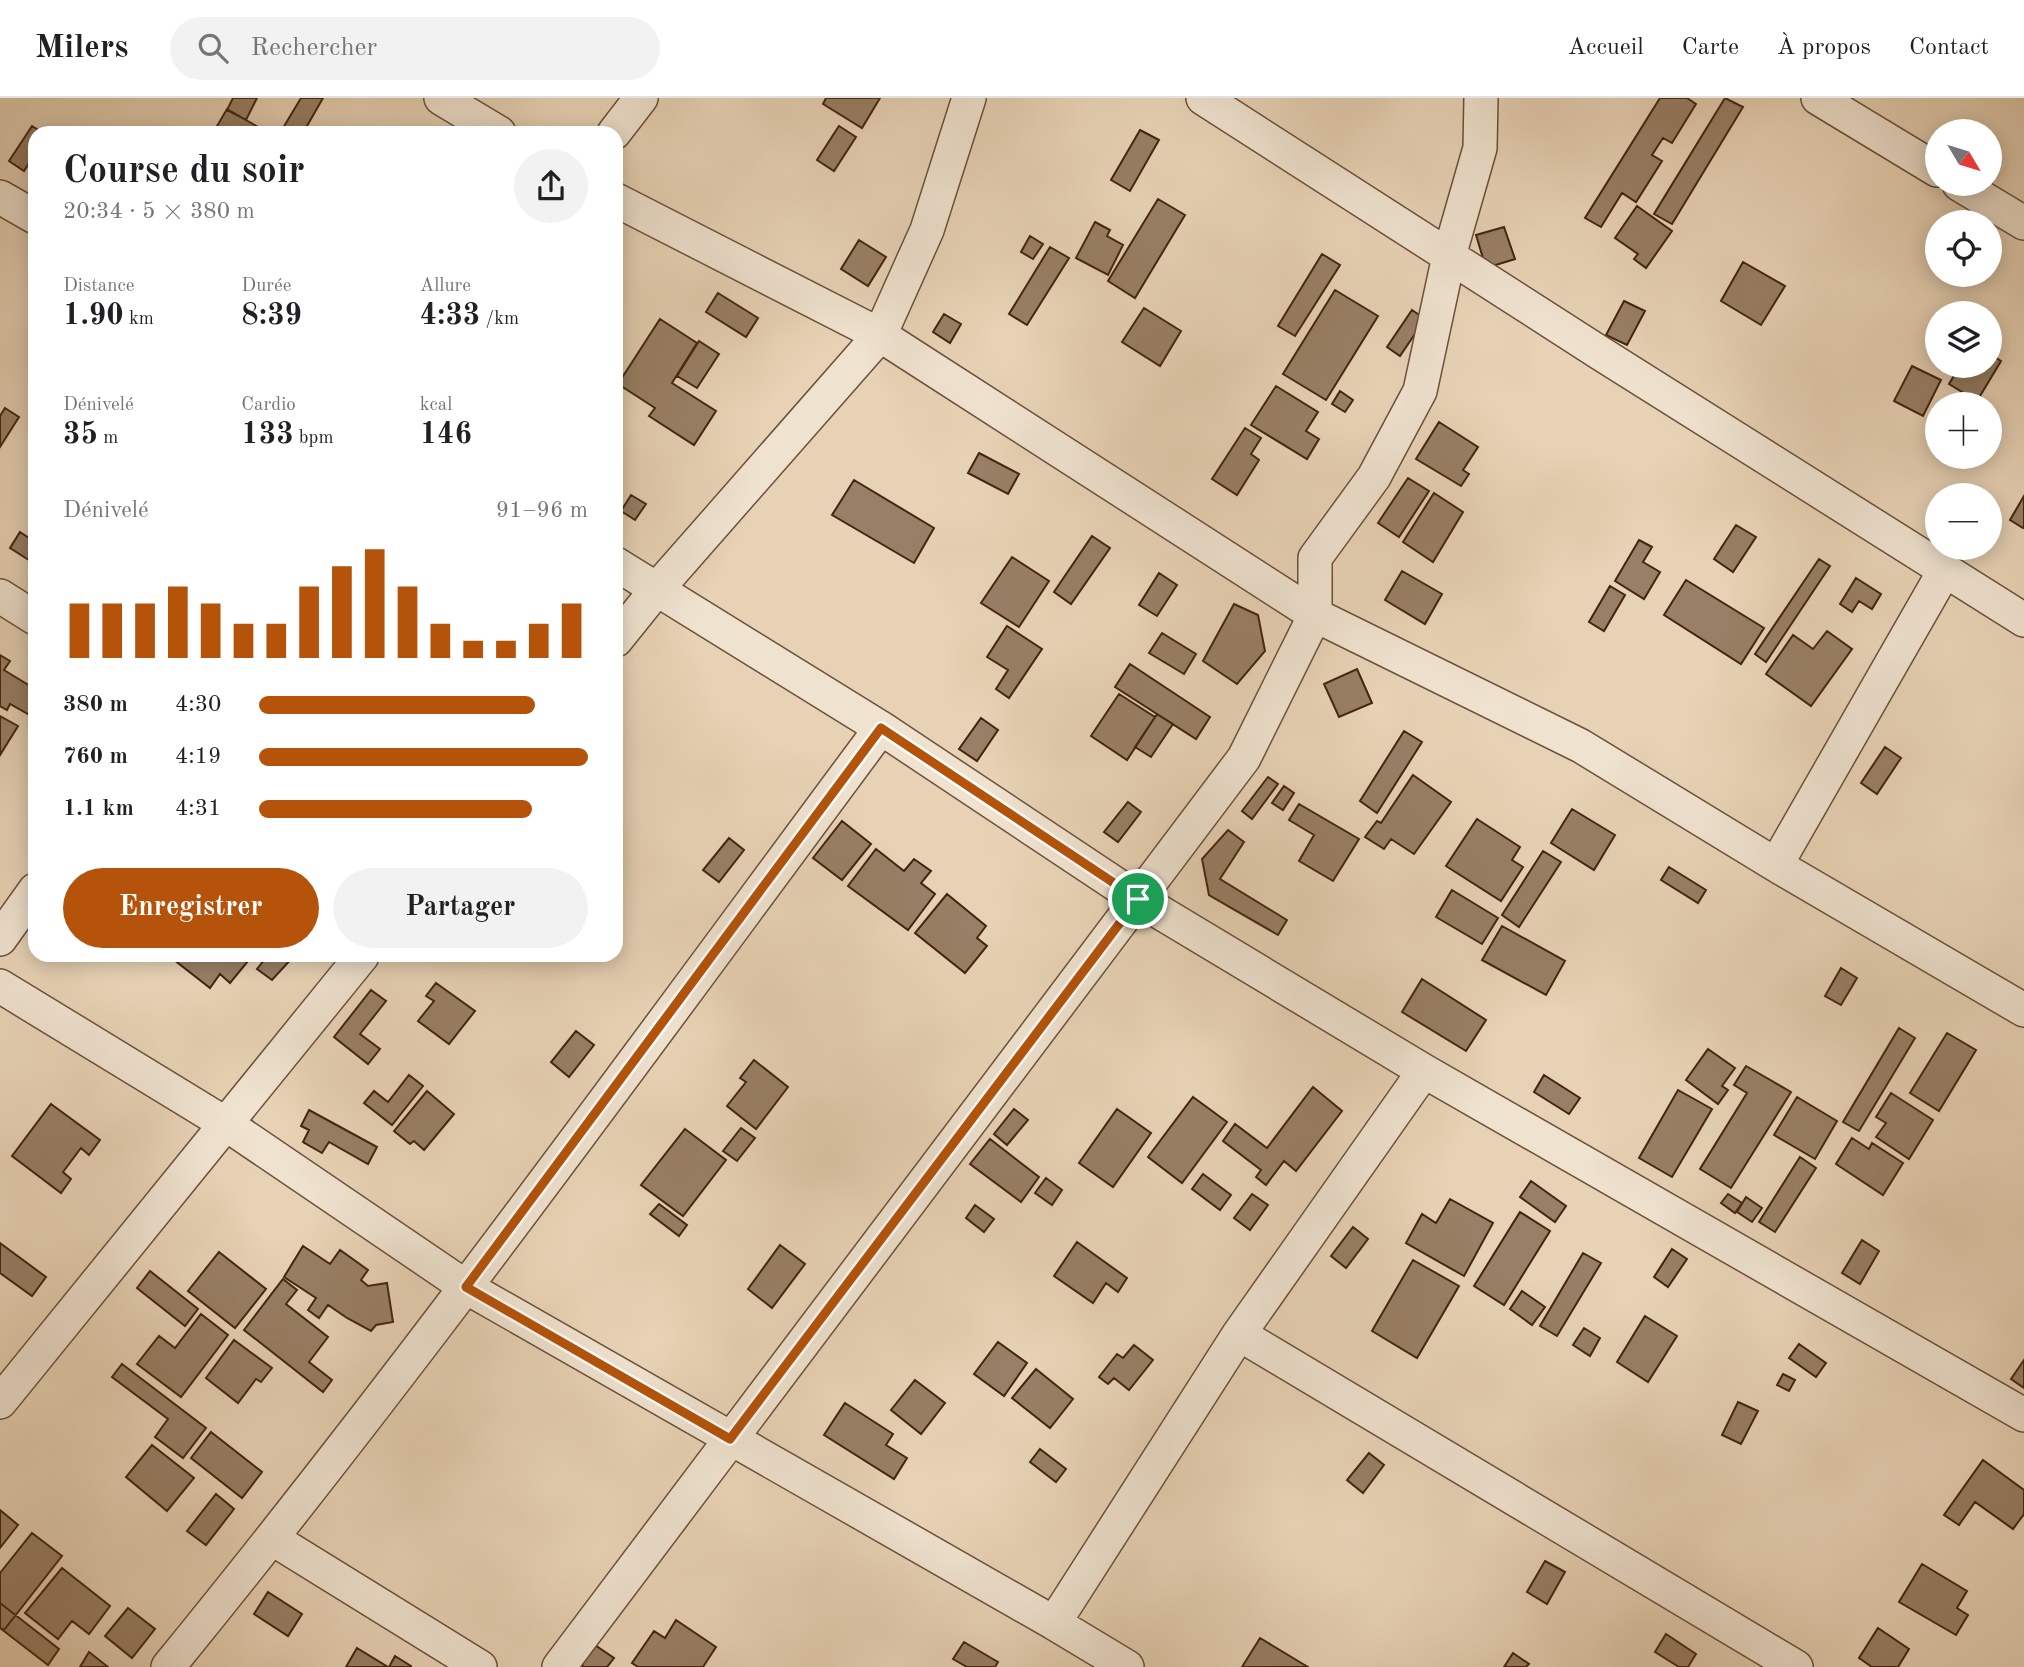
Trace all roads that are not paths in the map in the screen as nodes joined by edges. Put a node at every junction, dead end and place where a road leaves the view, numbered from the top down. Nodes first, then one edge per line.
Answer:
1 (441, 98) edge
2 (641, 98) edge
3 (969, 98) edge
4 (1203, 98) edge
5 (1481, 98) edge
6 (1818, 98) edge
7 (487, 126) edge
8 (619, 126) edge
9 (1925, 163) edge
10 (1979, 196) edge
11 (0, 197) edge
12 (623, 204) edge
13 (28, 213) edge
14 (2024, 223) edge
15 (1449, 256) junction
16 (880, 335) junction
17 (623, 568) edge
18 (1945, 570) junction
19 (657, 589) junction
20 (0, 596) edge
21 (28, 614) edge
22 (1315, 615) junction
23 (2024, 620) edge
24 (623, 631) edge
25 (881, 728) junction
26 (1776, 865) junction
27 (1138, 899) junction
28 (28, 900) edge
29 (0, 939) edge
30 (357, 962) edge
31 (0, 986) edge
32 (2024, 1010) edge
33 (1424, 1072) junction
34 (226, 1124) junction
35 (466, 1287) junction
36 (1239, 1334) junction
37 (0, 1402) edge
38 (2024, 1415) edge
39 (730, 1439) junction
40 (273, 1539) junction
41 (1054, 1623) junction
42 (168, 1667) edge
43 (480, 1667) edge
44 (559, 1667) edge
45 (1127, 1667) edge
46 (1796, 1667) edge

1 - 7 street
2 - 8 street
3 - 16 street
4 - 15 street
5 - 15 street
6 - 9 street
10 - 14 street
11 - 13 street
12 - 16 street
15 - 18 street
15 - 22 street
16 - 19 street
16 - 22 street
17 - 19 street
18 - 23 street
18 - 26 street
19 - 24 street
19 - 25 street
20 - 21 street
22 - 26 street
22 - 27 street
25 - 27 street
25 - 35 street
26 - 32 street
27 - 33 street
27 - 39 street
28 - 29 street
30 - 34 street
31 - 34 street
33 - 36 street
33 - 38 street
34 - 35 street
34 - 37 street
35 - 39 street
35 - 40 street
36 - 41 street
36 - 46 street
39 - 41 street
39 - 44 street
40 - 42 street
40 - 43 street
41 - 45 street

